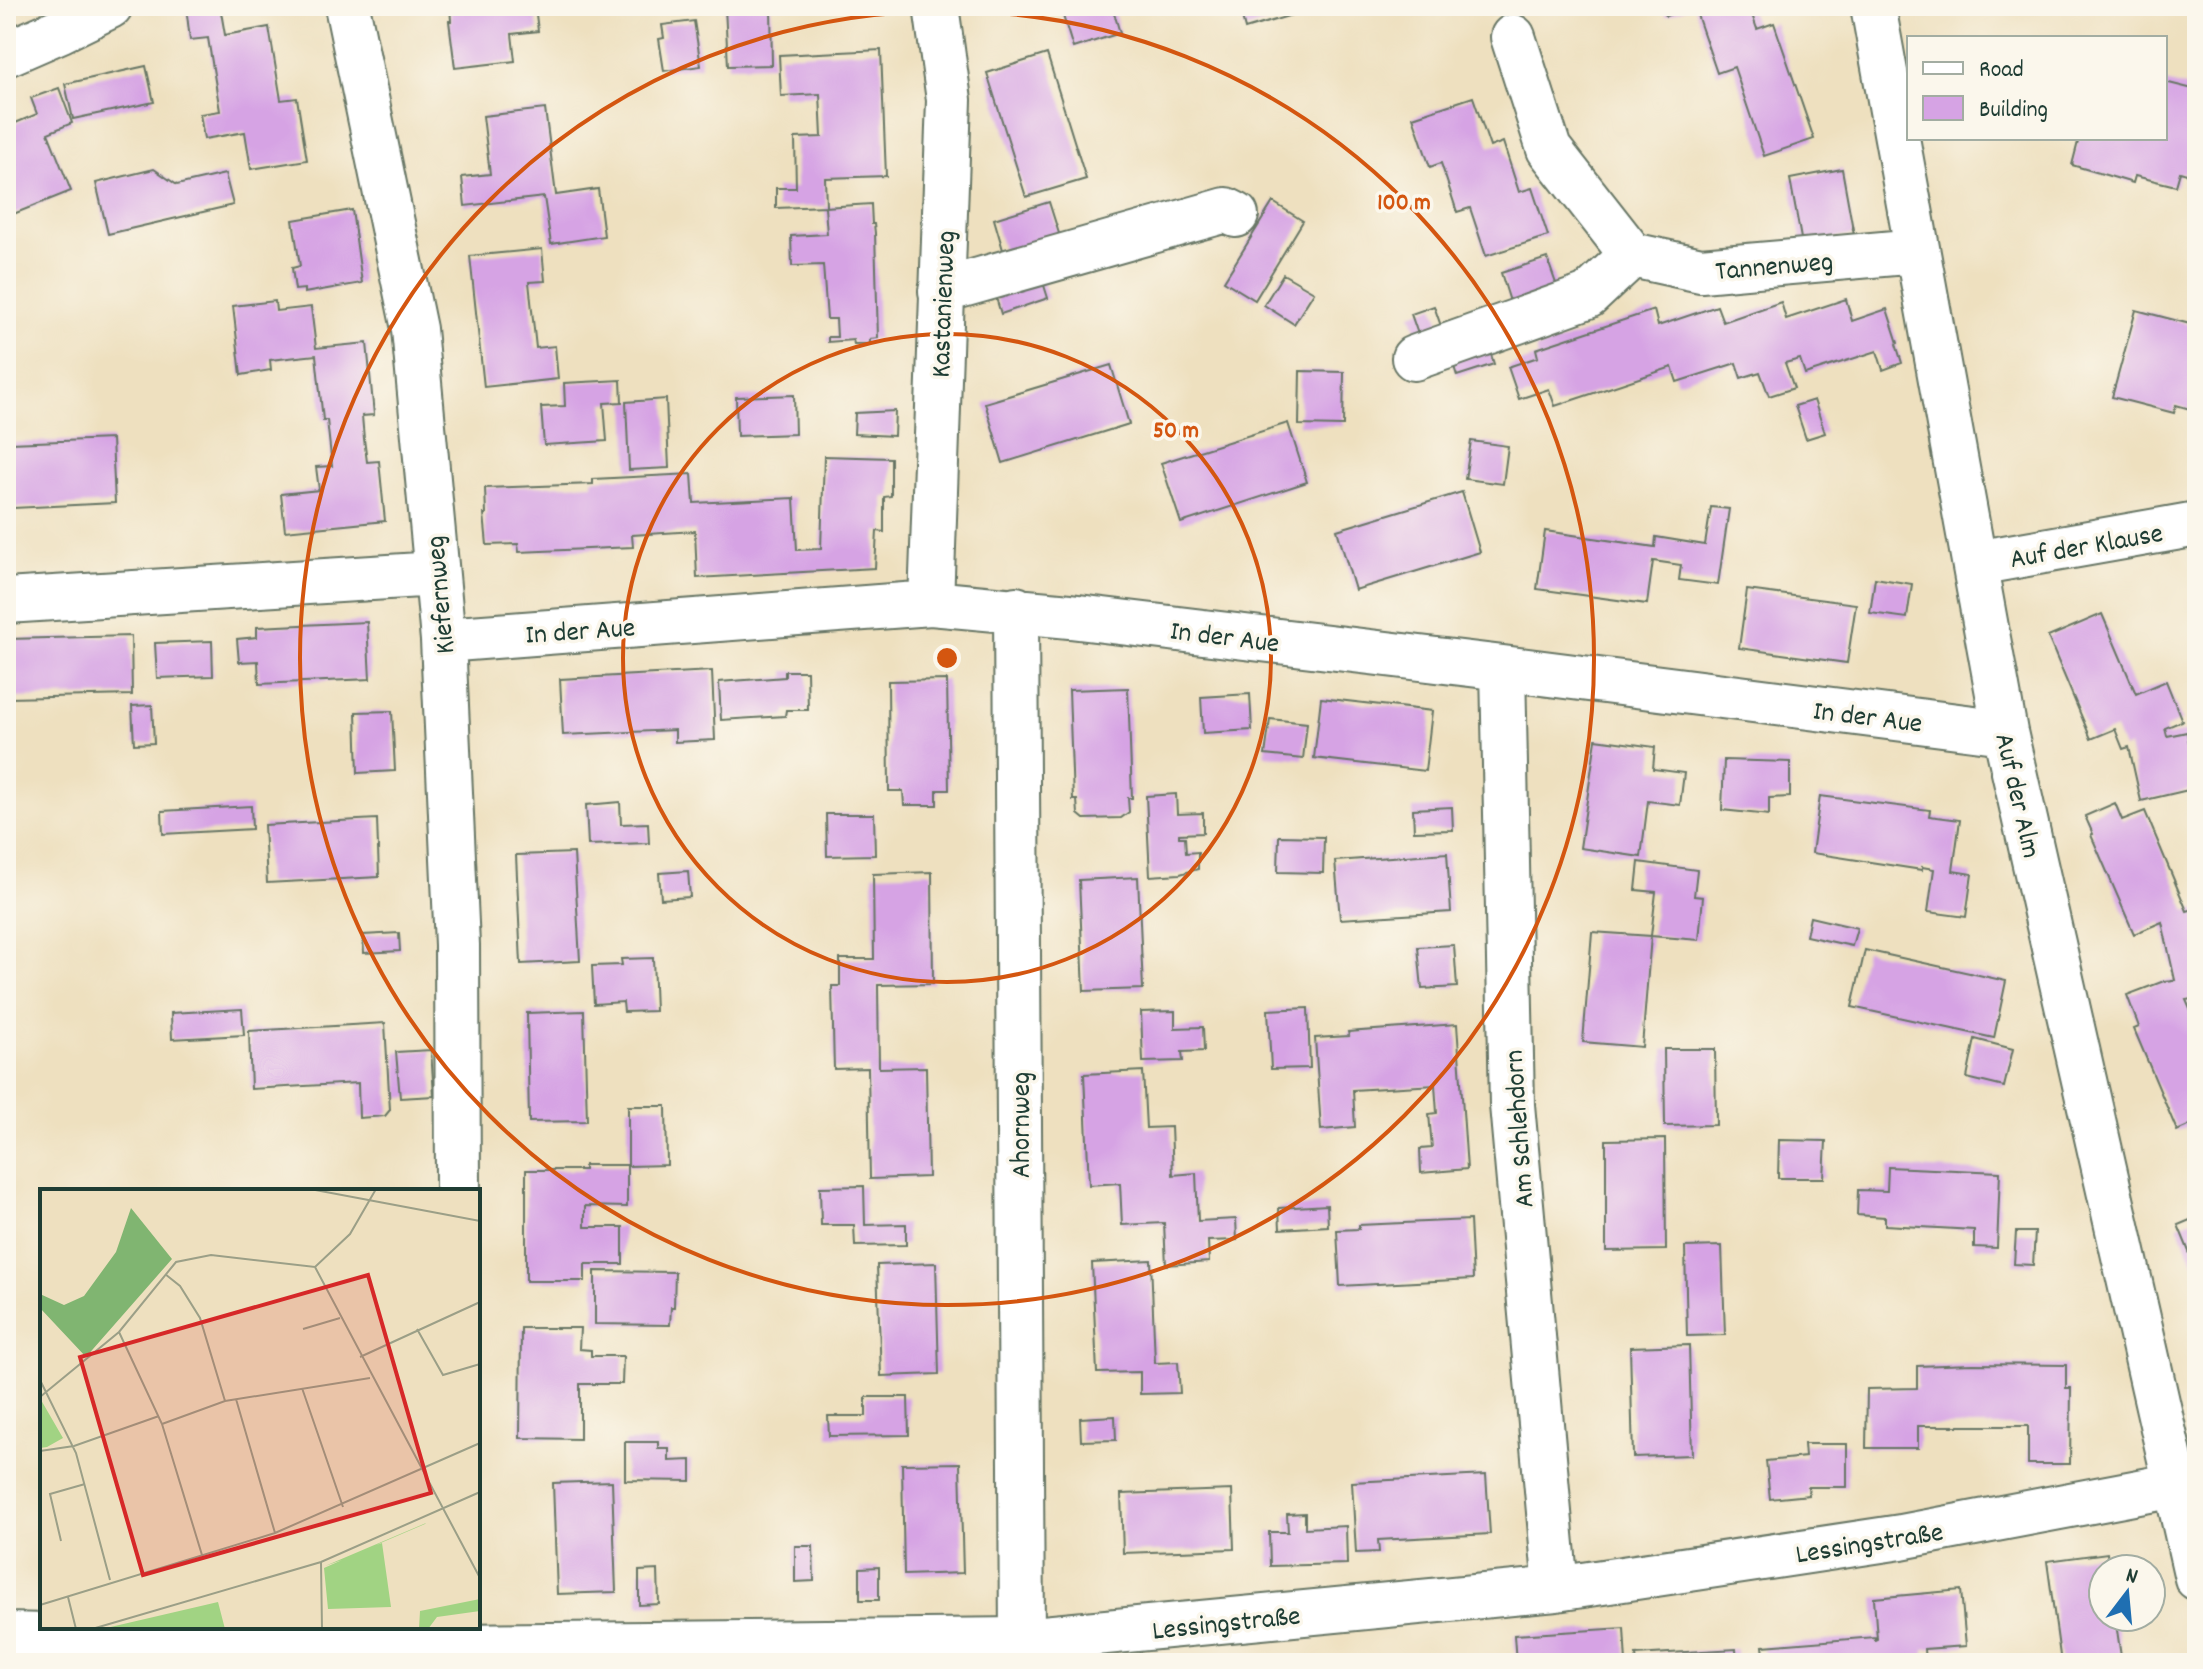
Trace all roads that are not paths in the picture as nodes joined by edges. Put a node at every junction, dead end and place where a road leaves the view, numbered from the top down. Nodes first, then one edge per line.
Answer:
1 (110, 6) edge
2 (347, 6) edge
3 (936, 6) edge
4 (1873, 6) edge
5 (1513, 37) dead end
6 (6, 54) edge
7 (1236, 215) dead end
8 (1917, 251) junction
9 (1632, 255) junction
10 (941, 291) junction
11 (1414, 358) dead end
12 (2197, 524) edge
13 (1976, 563) junction
14 (436, 574) junction
15 (6, 601) edge
16 (931, 603) junction
17 (1016, 609) junction
18 (443, 640) junction
19 (1503, 668) junction
20 (2005, 732) junction
21 (458, 1189) edge
22 (2187, 1482) edge
23 (2197, 1578) edge
24 (1556, 1589) junction
25 (6, 1635) edge
26 (460, 1637) edge
27 (1022, 1640) junction

1 - 6 street
2 - 14 street, Kiefernweg
3 - 10 street, Kastanienweg
4 - 8 street, Auf der Alm
5 - 9 street
7 - 10 street
8 - 9 street, Tannenweg
8 - 13 street, Auf der Alm
9 - 11 street
10 - 16 street, Kastanienweg
12 - 13 street, Auf der Klause
13 - 20 street, Auf der Alm
14 - 15 street
14 - 18 street, Kiefernweg
16 - 17 street, In der Aue
16 - 18 street, In der Aue
17 - 19 street, In der Aue
17 - 27 street, Ahornweg
18 - 21 street, Kiefernweg
19 - 20 street, In der Aue
19 - 24 street, Am Schlehdorn
20 - 22 street, Auf der Alm
22 - 23 street, Auf der Alm
22 - 24 street, Lessingstraße
24 - 27 street, Lessingstraße
25 - 26 street, Lessingstraße
26 - 27 street, Lessingstraße

